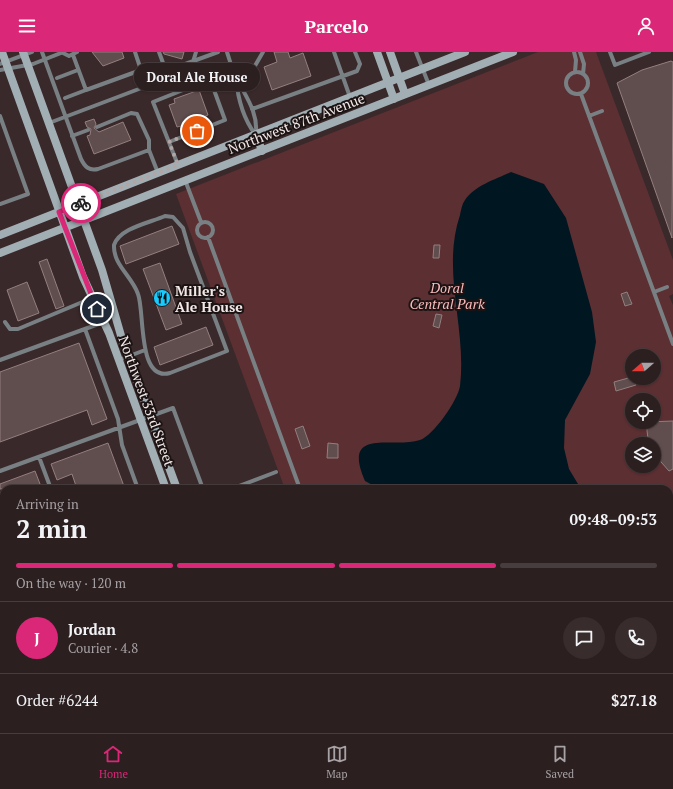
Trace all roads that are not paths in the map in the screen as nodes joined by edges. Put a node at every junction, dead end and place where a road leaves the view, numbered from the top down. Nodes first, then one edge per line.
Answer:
1 (2, 52) edge
2 (42, 52) edge
3 (61, 52) edge
4 (78, 52) edge
5 (135, 52) edge
6 (159, 52) edge
7 (196, 52) edge
8 (218, 52) edge
9 (227, 52) edge
10 (263, 52) edge
11 (334, 52) edge
12 (355, 52) edge
13 (377, 52) edge
14 (390, 52) edge
15 (416, 52) edge
16 (465, 52) edge
17 (513, 52) edge
18 (574, 52) edge
19 (580, 52) edge
20 (610, 52) edge
21 (649, 52) edge
22 (26, 53) edge
23 (499, 54) edge
24 (639, 54) edge
25 (73, 55) junction
26 (44, 60) junction
27 (193, 62) junction
28 (28, 65) junction
29 (3, 66) edge
30 (422, 69) junction
31 (78, 70) junction
32 (233, 70) junction
33 (166, 71) junction
34 (575, 72) junction
35 (583, 74) junction
36 (342, 77) junction
37 (57, 78) dead end
38 (236, 78) junction
39 (399, 78) junction
40 (210, 80) junction
41 (388, 82) junction
42 (429, 85) junction
43 (86, 90) junction
44 (405, 94) junction
45 (581, 94) junction
46 (350, 97) junction
47 (65, 98) dead end
48 (394, 98) junction
49 (252, 109) junction
50 (602, 111) dead end
51 (0, 116) edge
52 (589, 116) junction
53 (65, 117) junction
54 (49, 123) junction
55 (97, 126) dead end
56 (88, 130) dead end
57 (256, 134) junction
58 (72, 136) junction
59 (169, 142) junction
60 (149, 150) junction
61 (262, 151) junction
62 (178, 165) junction
63 (158, 173) junction
64 (185, 180) junction
65 (0, 204) edge
66 (78, 204) junction
67 (59, 212) junction
68 (84, 221) junction
69 (201, 222) junction
70 (65, 228) junction
71 (0, 235) edge
72 (208, 237) junction
73 (0, 253) edge
74 (666, 287) dead end
75 (654, 292) junction
76 (92, 298) junction
77 (5, 322) dead end
78 (104, 322) junction
79 (85, 329) junction
80 (673, 344) edge
81 (146, 350) junction
82 (128, 356) junction
83 (0, 360) edge
84 (119, 360) junction
85 (150, 416) junction
86 (140, 419) junction
87 (119, 427) junction
88 (39, 457) junction
89 (0, 471) edge
90 (276, 472) dead end
91 (50, 485) edge
92 (137, 485) edge
93 (165, 485) edge
94 (176, 485) edge
95 (202, 485) edge
96 (242, 485) edge
97 (299, 485) edge

1 - 29 main road, Northwest 33rd Street
2 - 26 lane
3 - 25 lane
3 - 26 lane
4 - 25 lane
5 - 43 lane
6 - 33 lane
7 - 27 lane
8 - 27 lane
9 - 32 lane
10 - 38 lane
11 - 36 lane
12 - 36 lane
13 - 41 main road
14 - 39 main road
15 - 30 lane
16 - 30 main road, Northwest 87th Avenue
17 - 23 main road, Northwest 87th Avenue
18 - 34 lane
19 - 35 lane
20 - 24 lane
21 - 24 lane
22 - 28 main road, Northwest 33rd Street
22 - 29 lane
23 - 42 main road, Northwest 87th Avenue
25 - 31 lane
26 - 28 lane
26 - 53 lane
27 - 33 lane
28 - 29 lane
28 - 54 main road, Northwest 33rd Street
29 - 67 main road, Northwest 33rd Street
30 - 39 main road, Northwest 87th Avenue
30 - 42 lane
31 - 37 lane
31 - 43 lane
32 - 38 lane
32 - 40 lane
33 - 53 lane
34 - 35 lane
34 - 45 lane
35 - 45 lane
36 - 46 lane
36 - 49 lane
38 - 49 lane
38 - 57 lane
39 - 41 main road, Northwest 87th Avenue
39 - 44 main road
40 - 59 lane
40 - 59 lane
41 - 46 main road, Northwest 87th Avenue
41 - 48 main road
42 - 44 main road, Northwest 87th Avenue
43 - 47 lane
44 - 48 main road, Northwest 87th Avenue
45 - 52 lane
46 - 57 main road, Northwest 87th Avenue
48 - 61 main road, Northwest 87th Avenue
49 - 57 lane
50 - 52 lane
51 - 65 lane
52 - 75 lane
53 - 54 lane
53 - 58 lane
54 - 66 main road, Northwest 33rd Street
55 - 60 lane
56 - 58 lane
57 - 61 main road
57 - 62 main road, Northwest 87th Avenue
58 - 60 lane
59 - 62 lane
60 - 63 lane
61 - 64 main road, Northwest 87th Avenue
62 - 63 main road, Northwest 87th Avenue
63 - 66 main road, Northwest 87th Avenue
64 - 68 main road, Northwest 87th Avenue
64 - 69 lane
66 - 67 main road, Northwest 87th Avenue
66 - 68 main road, Northwest 33rd Street
67 - 70 main road, Northwest 33rd Street
67 - 71 main road, Northwest 87th Avenue
68 - 70 main road, Northwest 87th Avenue
68 - 82 main road, Northwest 33rd Street
69 - 72 lane
69 - 72 lane
70 - 73 main road, Northwest 87th Avenue
70 - 76 main road, Northwest 33rd Street
72 - 97 lane
74 - 75 lane
75 - 80 lane
76 - 77 lane
76 - 78 main road, Northwest 33rd Street
78 - 79 lane
78 - 84 main road, Northwest 33rd Street
79 - 83 lane
79 - 87 lane
81 - 81 lane
81 - 82 lane
82 - 84 lane
82 - 85 main road, Northwest 33rd Street
84 - 86 main road, Northwest 33rd Street
85 - 86 lane
85 - 94 main road, Northwest 33rd Street
85 - 95 lane
86 - 87 lane
86 - 93 main road, Northwest 33rd Street
87 - 88 lane
87 - 92 lane
88 - 89 lane
88 - 91 lane
90 - 96 lane

